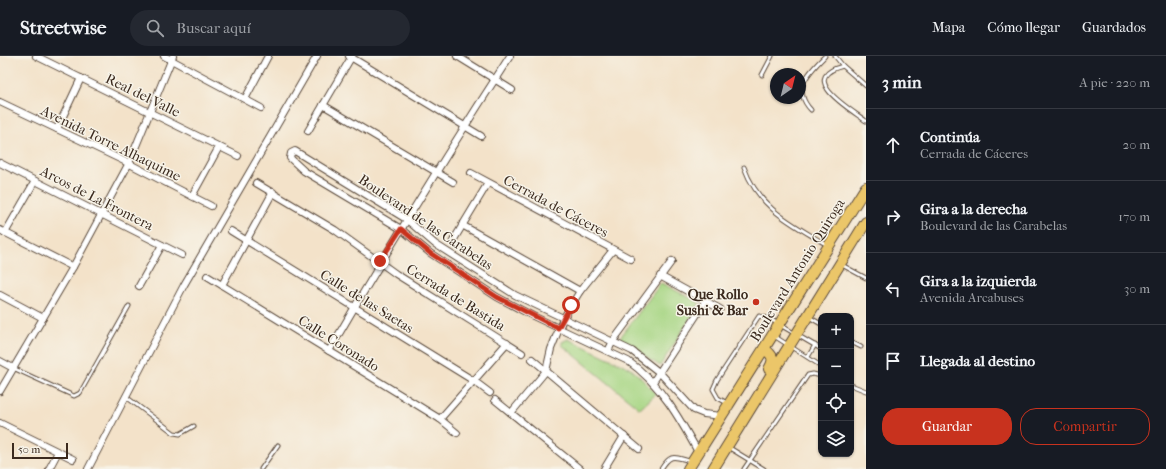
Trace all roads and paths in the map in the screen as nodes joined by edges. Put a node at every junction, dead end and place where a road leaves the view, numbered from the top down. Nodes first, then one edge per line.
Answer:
1 (36, 56) edge
2 (164, 56) edge
3 (268, 56) edge
4 (316, 56) edge
5 (351, 56) edge
6 (457, 56) edge
7 (510, 56) edge
8 (772, 56) edge
9 (825, 56) edge
10 (835, 56) edge
11 (172, 58) edge
12 (843, 66) junction
13 (762, 75) dead end
14 (81, 78) junction
15 (495, 79) junction
16 (866, 86) edge
17 (512, 90) dead end
18 (245, 99) junction
19 (0, 102) edge
20 (323, 105) junction
21 (261, 108) dead end
22 (811, 110) dead end
23 (150, 113) junction
24 (866, 121) edge
25 (464, 126) junction
26 (56, 129) junction
27 (308, 131) dead end
28 (481, 136) dead end
29 (219, 147) junction
30 (238, 156) dead end
31 (0, 163) edge
32 (128, 164) junction
33 (744, 168) dead end
34 (436, 171) junction
35 (471, 174) dead end
36 (35, 181) junction
37 (453, 182) dead end
38 (256, 183) dead end
39 (488, 183) junction
40 (866, 187) edge
41 (273, 192) junction
42 (192, 196) junction
43 (211, 206) dead end
44 (101, 214) junction
45 (406, 220) junction
46 (866, 222) edge
47 (462, 225) junction
48 (401, 229) junction
49 (231, 231) dead end
50 (3, 232) edge
51 (246, 240) junction
52 (453, 241) dead end
53 (162, 245) junction
54 (829, 246) junction
55 (612, 250) junction
56 (182, 255) dead end
57 (630, 259) dead end
58 (380, 261) junction
59 (672, 261) dead end
60 (840, 264) junction
61 (73, 267) junction
62 (207, 276) dead end
63 (660, 276) junction
64 (866, 278) edge
65 (222, 285) junction
66 (139, 286) dead end
67 (580, 291) junction
68 (0, 295) edge
69 (706, 302) junction
70 (129, 306) dead end
71 (354, 307) junction
72 (720, 309) dead end
73 (807, 316) junction
74 (43, 318) junction
75 (563, 319) junction
76 (818, 322) edge
77 (780, 324) junction
78 (558, 328) junction
79 (796, 334) junction
80 (772, 335) junction
81 (613, 341) junction
82 (507, 343) junction
83 (854, 344) edge
84 (789, 345) junction
85 (815, 345) junction
86 (818, 347) edge
87 (861, 347) dead end
88 (764, 349) junction
89 (329, 351) junction
90 (608, 351) junction
91 (522, 353) dead end
92 (808, 357) junction
93 (532, 359) dead end
94 (0, 361) edge
95 (818, 364) edge
96 (13, 368) junction
97 (546, 371) junction
98 (660, 372) junction
99 (818, 375) edge
100 (474, 381) junction
101 (653, 382) junction
102 (854, 386) edge
103 (0, 391) edge
104 (866, 391) edge
105 (490, 393) dead end
106 (125, 396) junction
107 (495, 400) dead end
108 (754, 401) junction
109 (728, 404) junction
110 (511, 413) junction
111 (721, 416) junction
112 (440, 419) junction
113 (0, 423) edge
114 (194, 426) dead end
115 (457, 433) dead end
116 (624, 436) junction
117 (278, 445) dead end
118 (727, 446) junction
119 (639, 448) dead end
120 (58, 452) junction
121 (698, 452) junction
122 (73, 459) dead end
123 (750, 460) junction
124 (690, 465) edge
125 (49, 469) edge
126 (88, 469) edge
127 (261, 469) edge
128 (580, 469) edge
129 (604, 469) edge
130 (661, 469) edge
131 (713, 469) edge
132 (744, 469) edge
133 (764, 469) edge

1 - 14 street, Real del Valle
2 - 11 street
3 - 18 street
4 - 106 street
5 - 20 street
5 - 25 street
6 - 15 street
7 - 15 street
8 - 13 lane
9 - 22 lane
10 - 12 lane
11 - 18 street
11 - 23 street
12 - 16 lane
12 - 24 lane
14 - 23 street, Real del Valle
14 - 26 street
15 - 17 street
15 - 25 street
18 - 21 street
19 - 26 street, Avenida Torre Alhaquime
20 - 27 street
20 - 34 street
23 - 29 street, Real del Valle
23 - 32 street
25 - 28 street
25 - 34 street
26 - 32 street, Avenida Torre Alhaquime
29 - 30 street, Real del Valle
29 - 42 street
31 - 36 street, Arcos de La Frontera
32 - 42 street, Avenida Torre Alhaquime
32 - 44 street
33 - 54 lane
34 - 37 street
34 - 45 street
35 - 39 street, Cerrada de Cáceres
36 - 44 street, Arcos de La Frontera
36 - 50 street
38 - 41 street, Cerrada de Bastida
39 - 47 street, Cerrada de Cáceres
39 - 55 street, Cerrada de Cáceres
40 - 54 main road, Boulevard Antonio Quiroga
41 - 51 street
41 - 58 street, Cerrada de Bastida
42 - 43 street, Avenida Torre Alhaquime
44 - 53 street, Arcos de La Frontera
44 - 61 street
45 - 48 street
45 - 48 street, Boulevard de las Carabelas
45 - 75 street, Boulevard de las Carabelas
46 - 60 main road
47 - 52 street, Cerrada de Cáceres
47 - 67 street
48 - 58 street
48 - 78 street, Boulevard de las Carabelas
49 - 51 street, Calle de las Saetas
50 - 61 street
51 - 65 street
51 - 71 street, Calle de las Saetas
53 - 56 street, Arcos de La Frontera
53 - 66 street
54 - 77 main road, Boulevard Antonio Quiroga
55 - 57 street, Cerrada de Cáceres
55 - 67 street, Cerrada de Cáceres
58 - 71 street
58 - 82 street, Cerrada de Bastida
59 - 63 street
60 - 64 lane
60 - 73 main road
61 - 74 street
62 - 65 street, Calle Coronado
63 - 69 street
63 - 81 street
65 - 89 street, Calle Coronado
67 - 75 street, Cerrada de Cáceres
68 - 74 street
69 - 72 street
69 - 98 street
70 - 96 lane
71 - 89 street
71 - 100 street, Calle de las Saetas
73 - 76 lane
73 - 79 main road
74 - 96 street
75 - 78 street
75 - 81 street, Boulevard de las Carabelas
77 - 79 lane
77 - 80 main road, Boulevard Antonio Quiroga
77 - 109 lane
78 - 90 street, Boulevard de las Carabelas
78 - 97 street
79 - 84 main road
79 - 85 lane
80 - 84 lane
80 - 88 main road, Boulevard Antonio Quiroga
81 - 90 street
81 - 98 street, Boulevard de las Carabelas
82 - 91 street, Cerrada de Bastida
82 - 100 street
83 - 87 lane
84 - 92 lane
84 - 108 main road
85 - 86 lane
85 - 92 lane
88 - 108 main road
88 - 109 main road, Boulevard Antonio Quiroga
89 - 112 street, Calle Coronado
90 - 101 street, Boulevard de las Carabelas
92 - 95 lane
93 - 97 street
94 - 96 street
96 - 103 street
97 - 110 street
97 - 116 street
98 - 101 street
98 - 111 street, Boulevard de las Carabelas
99 - 123 lane
100 - 105 street, Calle de las Saetas
100 - 112 street
101 - 121 street, Boulevard de las Carabelas
102 - 104 lane
106 - 114 lane
106 - 126 street
107 - 110 street
108 - 118 main road
109 - 111 main road, Boulevard Antonio Quiroga
110 - 128 street
111 - 121 main road, Boulevard Antonio Quiroga
112 - 115 street, Calle Coronado
113 - 120 street
116 - 119 street
116 - 129 street
117 - 127 lane
118 - 123 lane
118 - 131 main road
120 - 122 street
120 - 125 street
121 - 124 main road, Boulevard Antonio Quiroga
123 - 132 lane
123 - 133 lane
124 - 130 lane

